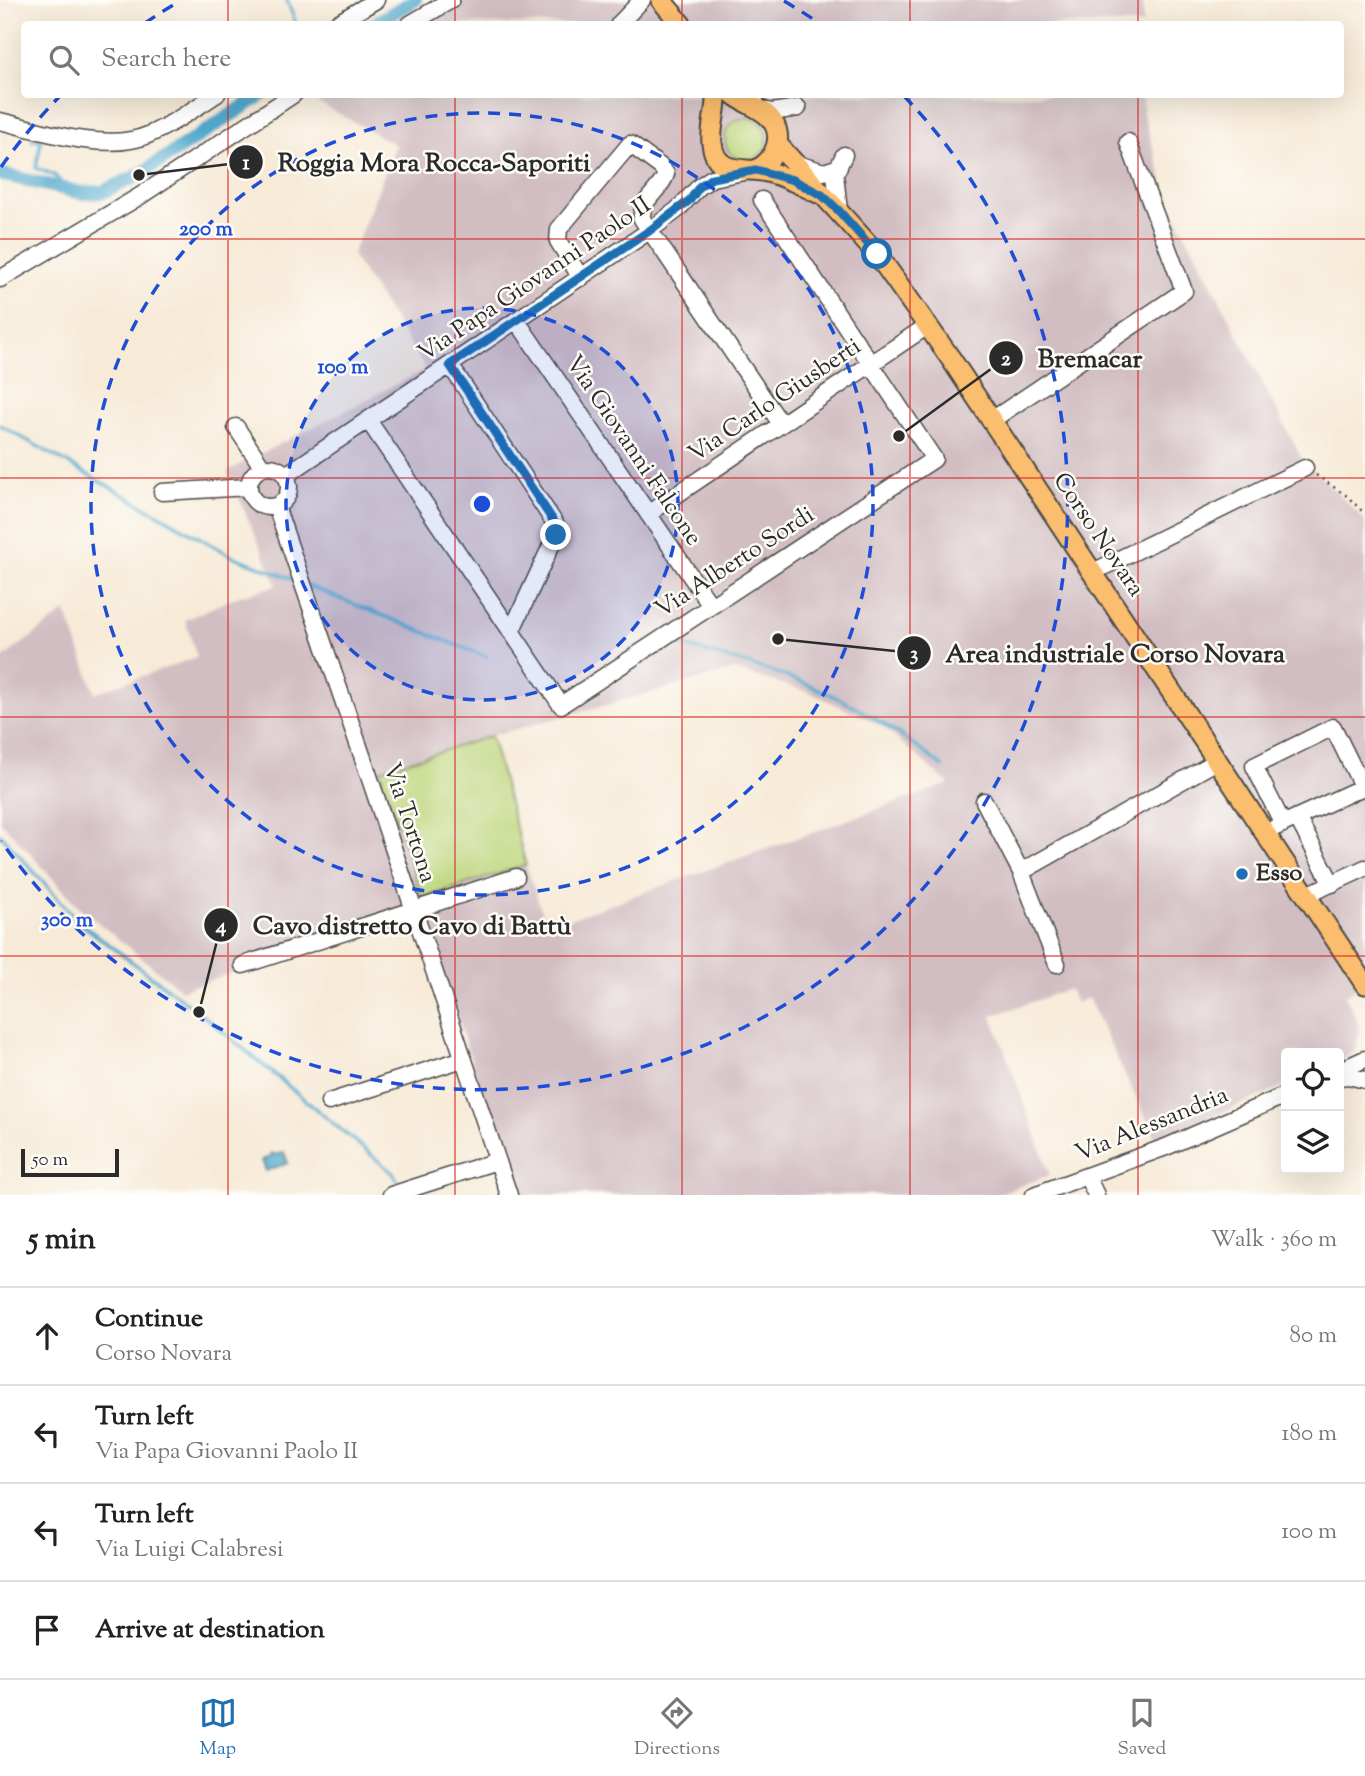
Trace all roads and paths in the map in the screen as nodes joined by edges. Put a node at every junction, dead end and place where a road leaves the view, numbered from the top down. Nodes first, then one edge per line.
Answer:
1 (376, 0) edge
2 (451, 0) edge
3 (642, 0) edge
4 (661, 0) edge
5 (341, 21) edge
6 (415, 21) edge
7 (623, 21) edge
8 (678, 21) edge
9 (210, 98) edge
10 (288, 98) edge
11 (716, 98) edge
12 (737, 98) edge
13 (755, 101) edge
14 (793, 101) edge
15 (0, 121) edge
16 (713, 131) junction
17 (778, 141) junction
18 (1128, 142) dead end
19 (797, 164) junction
20 (750, 171) junction
21 (700, 186) junction
22 (822, 195) junction
23 (762, 200) dead end
24 (839, 211) junction
25 (649, 231) junction
26 (581, 278) junction
27 (0, 279) edge
28 (516, 321) junction
29 (927, 326) junction
30 (871, 364) junction
31 (450, 365) junction
32 (368, 421) junction
33 (992, 421) junction
34 (780, 424) junction
35 (236, 427) dead end
36 (263, 468) junction
37 (1305, 468) joint
38 (286, 475) junction
39 (249, 487) junction
40 (162, 492) dead end
41 (276, 506) junction
42 (648, 514) junction
43 (1365, 514) edge
44 (1093, 572) junction
45 (711, 606) junction
46 (512, 632) junction
47 (1217, 761) junction
48 (1364, 787) edge
49 (984, 801) dead end
50 (1290, 821) junction
51 (1264, 833) junction
52 (1365, 868) edge
53 (1021, 872) junction
54 (516, 877) dead end
55 (1332, 884) junction
56 (1307, 895) junction
57 (413, 909) junction
58 (1057, 964) dead end
59 (243, 965) dead end
60 (1365, 984) edge
61 (463, 1059) junction
62 (1365, 1059) edge
63 (1344, 1069) edge
64 (1344, 1076) edge
65 (1365, 1080) edge
66 (1281, 1097) edge
67 (329, 1102) dead end
68 (497, 1161) junction
69 (1087, 1177) junction
70 (391, 1195) edge
71 (509, 1195) edge
72 (1034, 1195) edge
73 (1096, 1195) edge

1 - 5 street
2 - 6 street
3 - 7 street
4 - 8 main road
9 - 15 street
10 - 27 street
11 - 16 main road, Corso Novara
12 - 13 main road, Corso Novara
13 - 14 street
13 - 16 main road
13 - 17 main road, Corso Novara
14 - 17 street
16 - 20 main road, Corso Novara
16 - 21 street, Via Papa Giovanni Paolo II
17 - 19 main road, Corso Novara
17 - 20 main road
18 - 33 street
19 - 22 main road, Corso Novara
19 - 24 street
20 - 21 street, Via Papa Giovanni Paolo II
20 - 22 main road, Corso Novara
21 - 25 street, Via Papa Giovanni Paolo II
22 - 24 main road, Corso Novara
23 - 30 street
24 - 29 main road, Corso Novara
25 - 26 street, Via Papa Giovanni Paolo II
25 - 26 street
25 - 34 street
26 - 28 street, Via Papa Giovanni Paolo II
28 - 31 street, Via Papa Giovanni Paolo II
28 - 42 street, Via Giovanni Falcone
29 - 30 street, Via Carlo Giusberti
29 - 33 main road, Corso Novara
30 - 34 street, Via Carlo Giusberti
30 - 45 street, Via Alberto Sordi
31 - 32 street, Via Papa Giovanni Paolo II
31 - 46 street
32 - 38 street, Via Papa Giovanni Paolo II
32 - 46 street
33 - 44 main road, Corso Novara
34 - 42 street, Via Carlo Giusberti
35 - 36 street
36 - 38 street
36 - 39 street
37 - 43 path
37 - 44 street
38 - 41 street
39 - 40 street
39 - 41 street
41 - 57 street, Via Tortona
42 - 45 street, Via Giovanni Falcone
44 - 47 main road, Corso Novara
45 - 46 street, Via Alberto Sordi
47 - 51 main road, Corso Novara
47 - 53 street
48 - 50 street
48 - 50 street
49 - 53 street
50 - 51 street
50 - 55 street
51 - 56 main road, Corso Novara
52 - 55 street
53 - 58 street
54 - 57 street
55 - 56 street
56 - 60 main road, Corso Novara
57 - 59 street
57 - 61 street, Via Tortona
61 - 67 street
61 - 68 street, Via Tortona
62 - 63 street
64 - 65 street
66 - 69 street, Via Alessandria
68 - 70 street
68 - 71 street, Via Tortona
69 - 72 street, Via Alessandria
69 - 73 street

